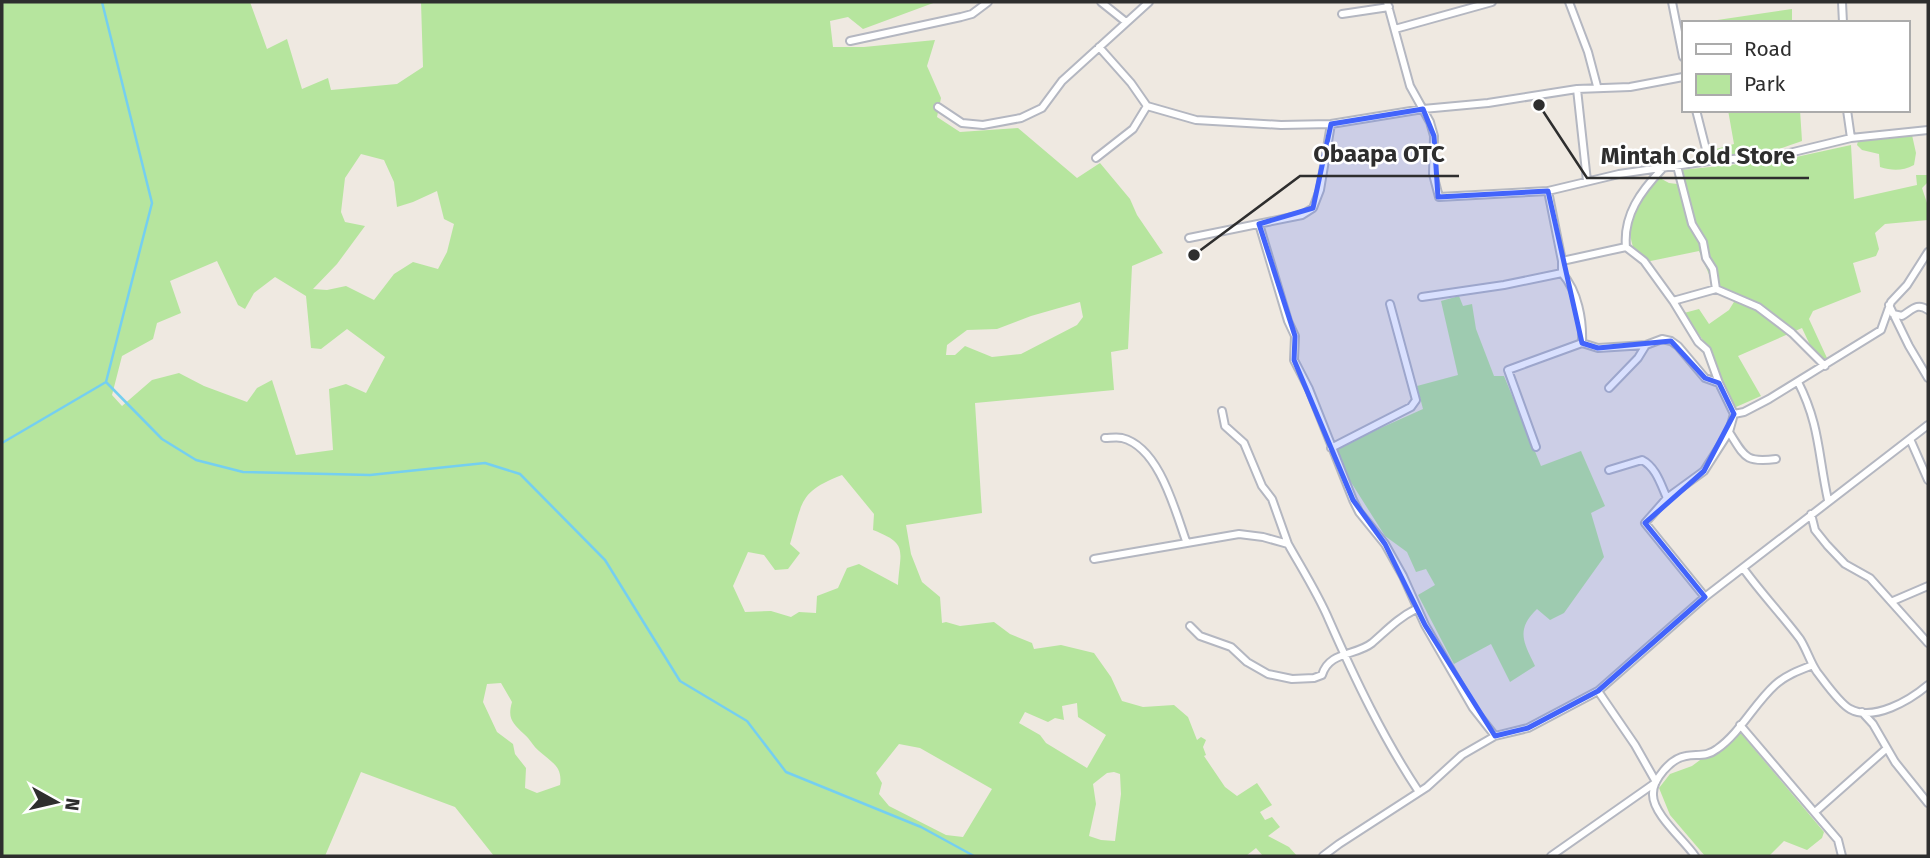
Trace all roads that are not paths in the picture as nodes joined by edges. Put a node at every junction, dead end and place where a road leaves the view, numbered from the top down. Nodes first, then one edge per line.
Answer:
1 (988, 2) edge
2 (1101, 2) edge
3 (1149, 2) edge
4 (1492, 2) edge
5 (1569, 2) edge
6 (1672, 2) edge
7 (1842, 2) edge
8 (1388, 4) edge
9 (1342, 14) dead end
10 (1843, 21) edge
11 (1126, 22) junction
12 (1395, 29) junction
13 (850, 41) dead end
14 (1099, 47) junction
15 (1682, 52) edge
16 (1682, 77) edge
17 (1597, 86) junction
18 (1577, 89) junction
19 (1147, 106) junction
20 (938, 107) dead end
21 (1423, 108) junction
22 (1697, 112) edge
23 (1847, 112) edge
24 (1331, 124) junction
25 (1928, 130) edge
26 (1851, 138) junction
27 (1096, 158) dead end
28 (1709, 161) junction
29 (1677, 166) junction
30 (1663, 167) junction
31 (1587, 181) junction
32 (1548, 191) junction
33 (1259, 224) junction
34 (1189, 239) dead end
35 (1626, 247) junction
36 (1928, 253) edge
37 (1562, 261) junction
38 (1562, 273) junction
39 (1716, 289) junction
40 (1422, 297) dead end
41 (1674, 301) junction
42 (1390, 304) dead end
43 (1889, 305) junction
44 (1928, 310) edge
45 (1893, 314) junction
46 (1582, 343) junction
47 (1646, 345) junction
48 (1825, 366) junction
49 (1928, 378) edge
50 (1798, 382) junction
51 (1719, 383) junction
52 (1609, 387) dead end
53 (1222, 411) dead end
54 (1734, 414) junction
55 (1928, 425) edge
56 (1729, 432) junction
57 (1105, 438) dead end
58 (1910, 439) junction
59 (1536, 447) dead end
60 (1331, 448) junction
61 (1776, 459) dead end
62 (1609, 470) dead end
63 (1928, 480) edge
64 (1667, 498) junction
65 (1828, 500) junction
66 (1811, 514) junction
67 (1186, 541) junction
68 (1288, 544) junction
69 (1094, 559) dead end
70 (1743, 568) junction
71 (1928, 586) edge
72 (1705, 597) junction
73 (1893, 601) junction
74 (1416, 609) junction
75 (1190, 626) dead end
76 (1928, 643) edge
77 (1343, 654) junction
78 (1813, 665) junction
79 (1928, 685) edge
80 (1598, 691) junction
81 (1862, 712) junction
82 (1740, 725) junction
83 (1495, 736) junction
84 (1886, 749) junction
85 (1656, 782) junction
86 (1419, 792) junction
87 (1928, 803) edge
88 (1815, 812) junction
89 (1324, 856) edge
90 (1551, 856) edge
91 (1695, 856) edge
92 (1842, 856) edge

1 - 13 street
2 - 11 street
3 - 11 street
4 - 12 street
5 - 17 street
6 - 15 street
7 - 10 street
8 - 9 street
8 - 12 street
11 - 14 street
12 - 21 street
14 - 19 street
14 - 20 street
16 - 17 street
17 - 18 street
18 - 21 street
18 - 31 street
19 - 24 street
19 - 27 street
21 - 24 street
21 - 32 street
22 - 28 street
23 - 26 street
24 - 33 street
25 - 26 street
26 - 28 street
28 - 29 street
29 - 30 street
29 - 39 street
30 - 31 street
30 - 35 street
31 - 32 street
32 - 37 street
33 - 34 street
33 - 60 street
35 - 37 street
35 - 41 street
36 - 43 street
37 - 38 street
38 - 40 street
38 - 46 street
39 - 41 street
39 - 48 street
41 - 51 street
42 - 60 street
43 - 45 street
43 - 48 street
44 - 45 street
45 - 49 street
46 - 47 street
46 - 59 street
47 - 51 street
47 - 52 street
48 - 50 street
50 - 54 street
50 - 65 street
51 - 54 street
53 - 68 street
54 - 56 street
55 - 58 street
56 - 61 street
56 - 64 street
57 - 67 street
58 - 63 street
58 - 65 street
60 - 74 street
62 - 64 street
64 - 72 street
65 - 66 street
66 - 70 street
66 - 73 street
67 - 68 street
67 - 69 street
68 - 77 street
70 - 72 street
70 - 78 street
71 - 73 street
72 - 80 street
73 - 76 street
74 - 77 street
74 - 83 street
75 - 77 street
77 - 86 street
78 - 81 street
78 - 82 street
79 - 81 street
80 - 83 street
80 - 85 street
81 - 84 street
82 - 85 street
82 - 88 street
83 - 86 street
84 - 87 street
84 - 88 street
85 - 90 street
85 - 91 street
86 - 89 street
88 - 92 street

